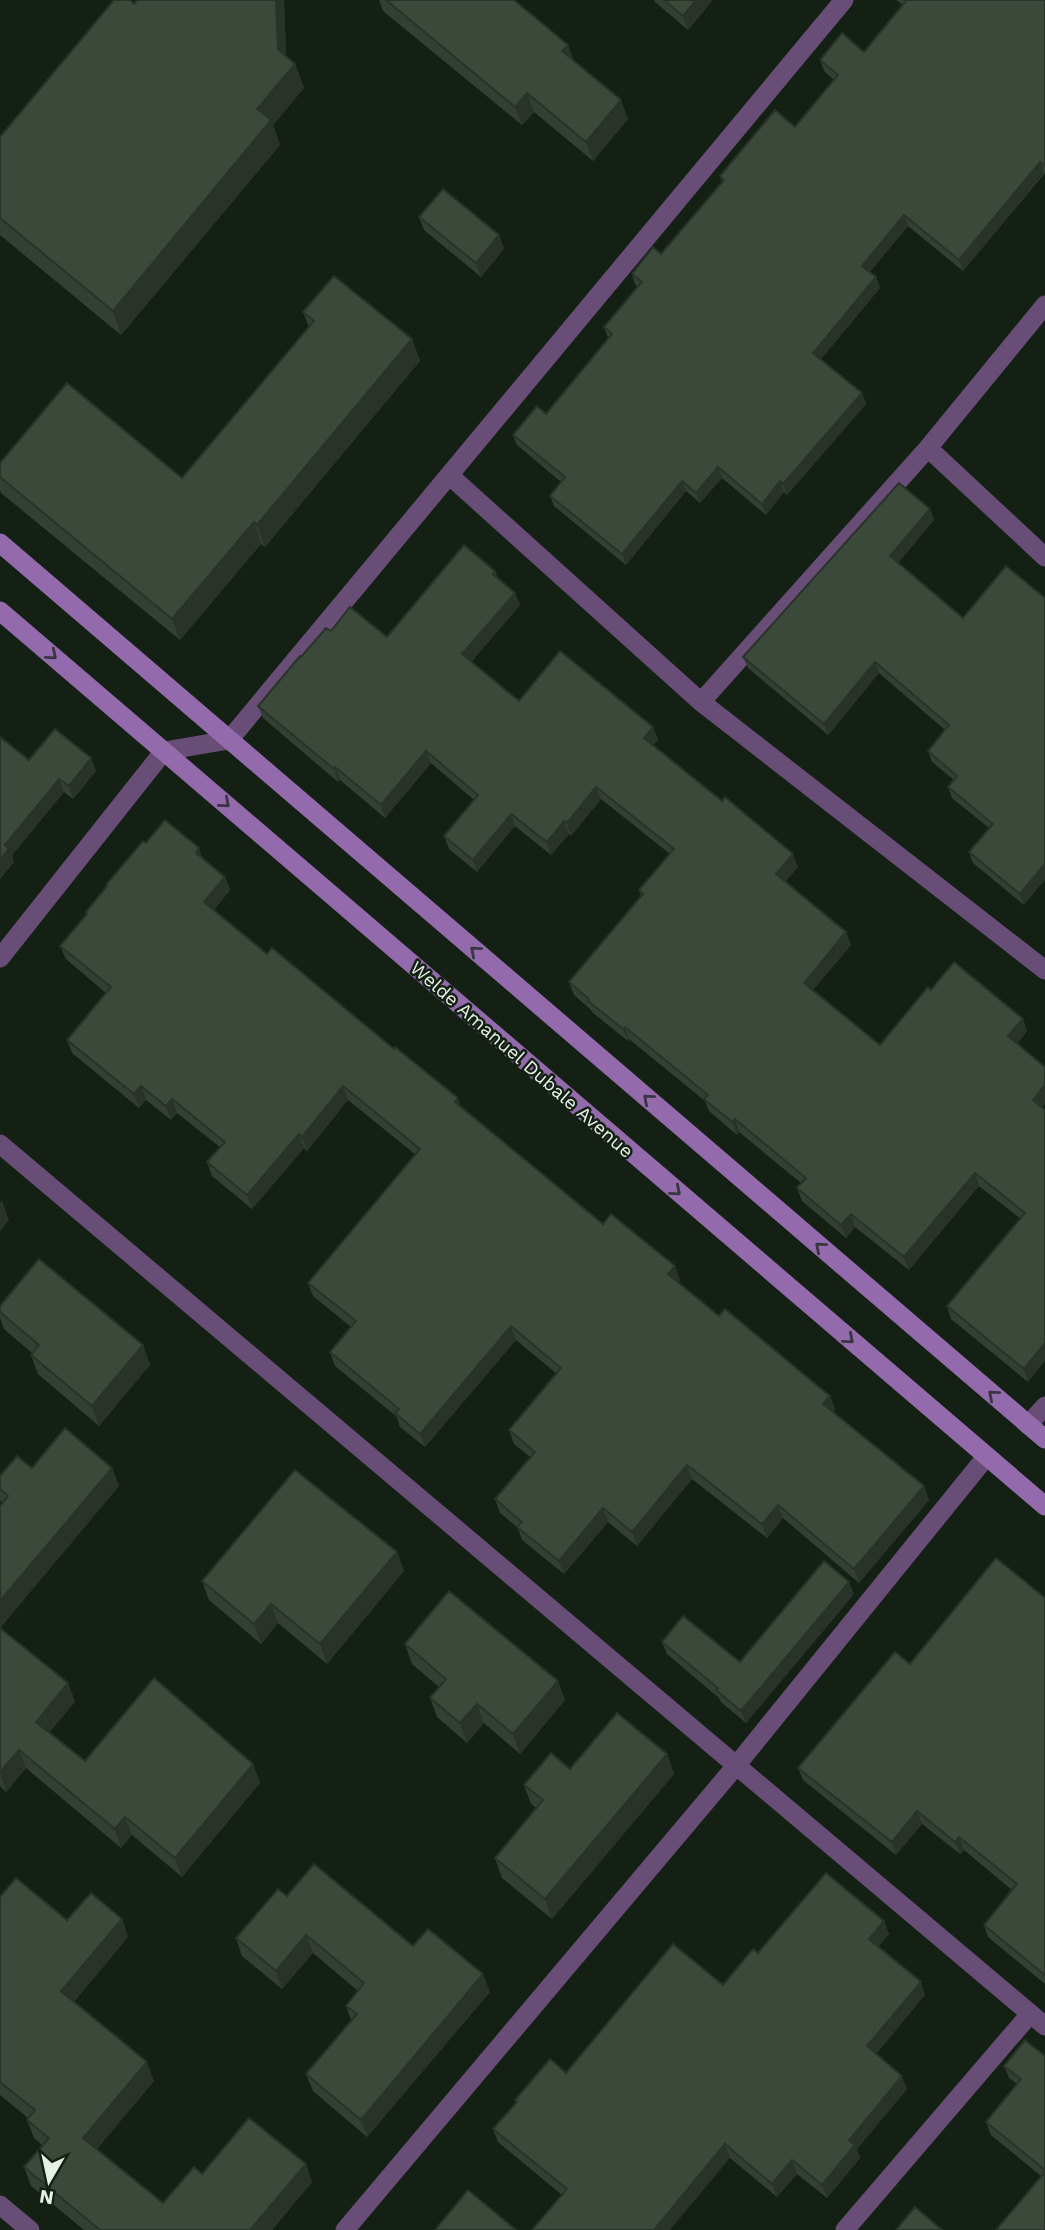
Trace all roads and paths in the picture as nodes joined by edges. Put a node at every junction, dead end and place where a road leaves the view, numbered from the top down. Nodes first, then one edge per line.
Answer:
1 (844, 0) edge
2 (1045, 305) edge
3 (928, 449) junction
4 (449, 475) junction
5 (0, 543) edge
6 (1045, 557) edge
7 (0, 611) edge
8 (701, 702) junction
9 (229, 740) junction
10 (164, 751) junction
11 (0, 958) edge
12 (1041, 961) edge
13 (0, 1144) edge
14 (1045, 1406) edge
15 (1028, 1425) junction
16 (1045, 1439) edge
17 (986, 1457) junction
18 (1045, 1506) edge
19 (735, 1767) junction
20 (1038, 2020) edge
21 (0, 2205) edge
22 (30, 2230) edge
23 (345, 2230) edge
24 (845, 2230) edge

1 - 4 street
2 - 3 street
3 - 6 street
3 - 8 street
4 - 8 street
4 - 9 street
5 - 9 main road
7 -> 10 main road, Welde Amanuel Dubale Avenue
8 - 12 street
9 - 10 street
15 -> 9 main road
10 - 11 street
10 -> 17 main road, Welde Amanuel Dubale Avenue
13 - 19 street
14 - 15 street
15 - 16 main road
17 - 18 main road, Welde Amanuel Dubale Avenue
17 - 19 street
19 - 20 street
19 - 23 street
20 - 24 street
21 - 22 street

